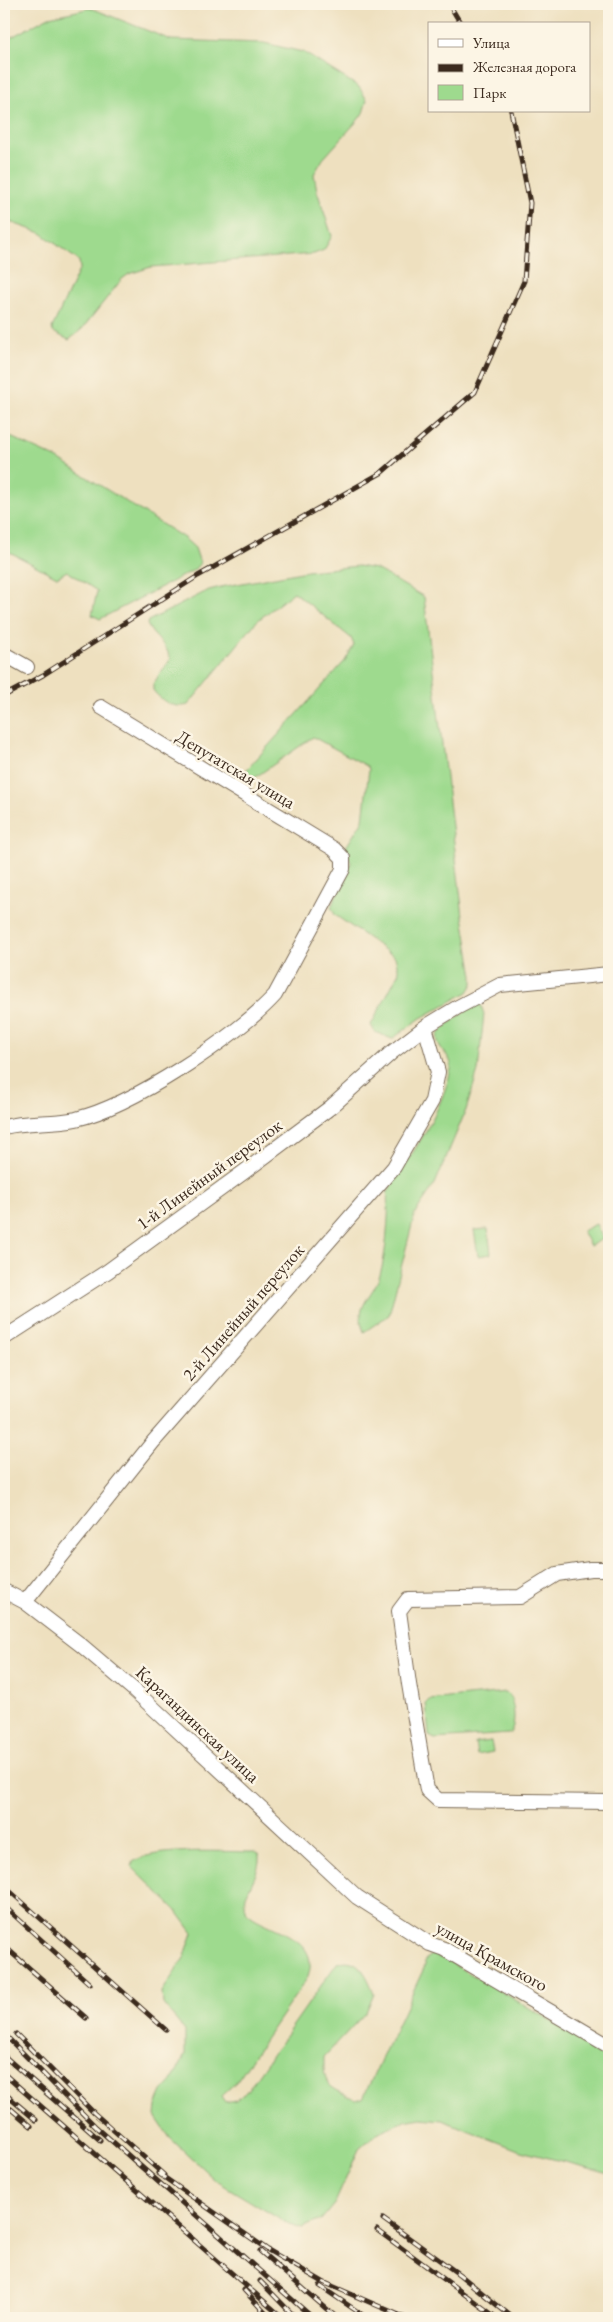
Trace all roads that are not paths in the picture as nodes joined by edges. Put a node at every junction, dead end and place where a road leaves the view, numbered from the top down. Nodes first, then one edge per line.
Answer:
1 (4, 654) edge
2 (27, 667) dead end
3 (101, 707) dead end
4 (609, 974) edge
5 (425, 1027) junction
6 (4, 1127) edge
7 (4, 1338) edge
8 (609, 1569) edge
9 (4, 1591) edge
10 (25, 1602) junction
11 (609, 1802) edge
12 (357, 1897) joint
13 (609, 2046) edge

1 - 2 street
3 - 6 street, Депутатская улица
4 - 5 street, 1-й Линейный переулок
5 - 7 street, 1-й Линейный переулок
5 - 10 street, 2-й Линейный переулок
8 - 11 street
9 - 10 street, Карагандинская улица
10 - 12 street, Карагандинская улица
12 - 13 street, улица Крамского

